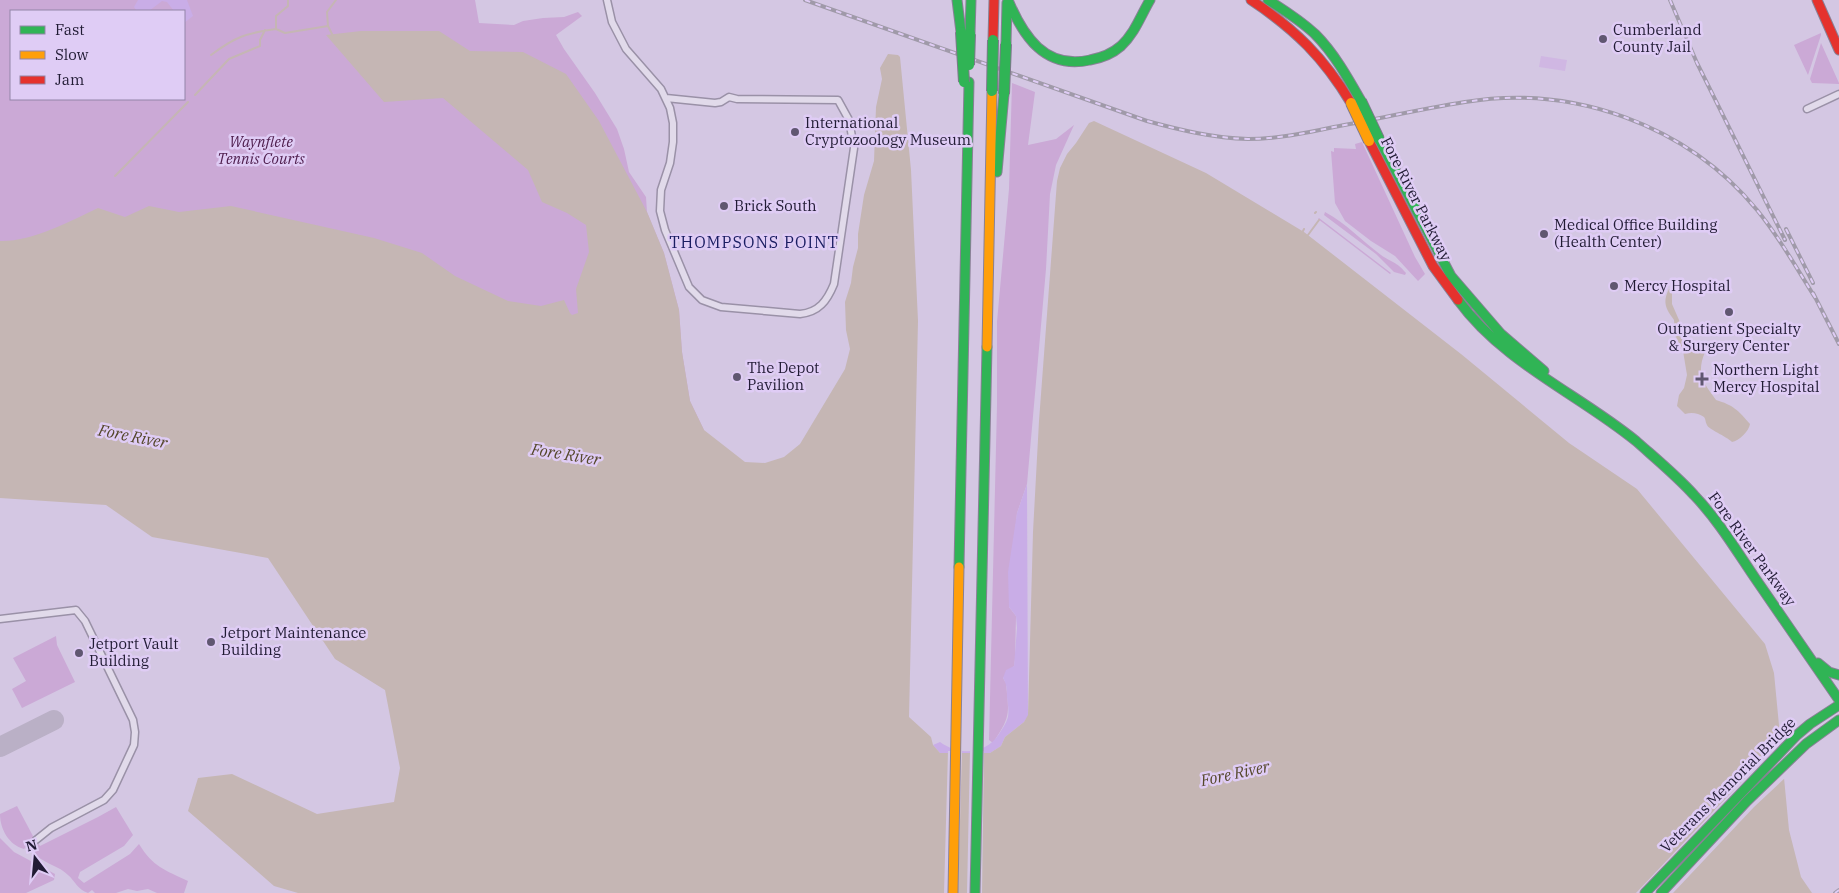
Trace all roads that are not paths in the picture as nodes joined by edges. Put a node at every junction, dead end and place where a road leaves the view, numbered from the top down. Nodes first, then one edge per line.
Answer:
1 (607, 0) edge
2 (957, 0) edge
3 (971, 0) edge
4 (994, 0) edge
5 (1008, 0) edge
6 (1251, 0) edge
7 (1268, 0) edge
8 (1817, 0) edge
9 (1147, 2) edge
10 (965, 33) junction
11 (1311, 38) junction
12 (1839, 50) edge
13 (1839, 94) edge
14 (666, 98) junction
15 (1356, 102) junction
16 (1807, 109) dead end
17 (990, 263) junction
18 (0, 619) edge
19 (1811, 658) junction
20 (1839, 675) edge
21 (1839, 700) edge
22 (1839, 705) edge
23 (1835, 723) edge
24 (36, 840) dead end
25 (953, 893) edge
26 (975, 893) edge
27 (1645, 893) edge
28 (1660, 893) edge

1 - 14 street
2 - 10 main road
3 - 10 main road
4 - 17 main road, bridge
5 - 9 main road
5 - 17 main road, bridge
6 - 11 main road, Fore River Parkway
7 - 11 main road, Fore River Parkway
8 - 12 main road
10 - 25 main road, bridge
11 - 15 main road, Fore River Parkway
11 - 15 main road, Fore River Parkway
13 - 16 street
14 - 14 street
15 - 19 main road, Fore River Parkway, bridge
17 - 26 main road
18 - 24 street
19 - 20 main road
19 - 21 main road, Fore River Parkway
22 - 27 main road, Veterans Memorial Bridge
23 - 28 main road, Veterans Memorial Bridge

